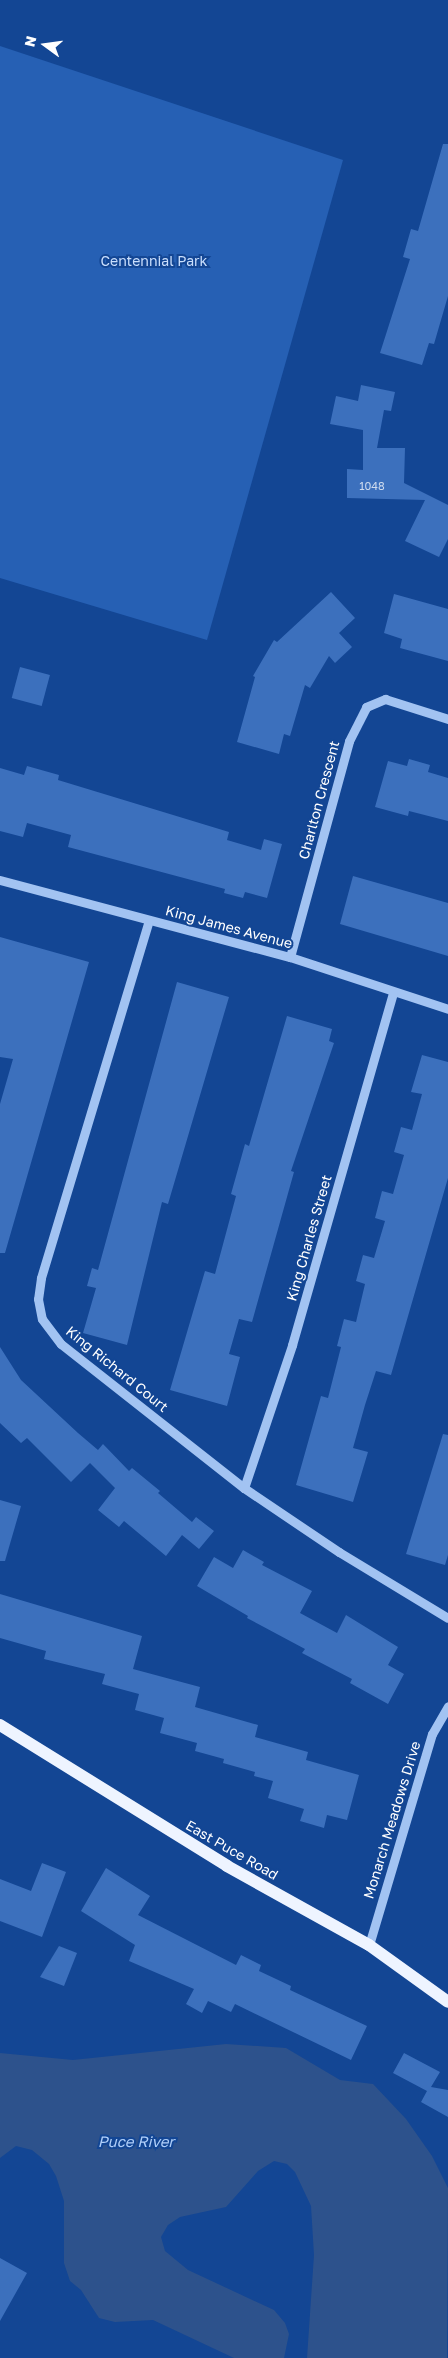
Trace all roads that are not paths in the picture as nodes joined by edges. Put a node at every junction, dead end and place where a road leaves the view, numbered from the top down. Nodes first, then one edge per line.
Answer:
1 (448, 719) edge
2 (0, 880) edge
3 (149, 920) junction
4 (290, 957) junction
5 (393, 993) junction
6 (448, 1009) edge
7 (244, 1488) junction
8 (448, 1618) edge
9 (448, 1706) edge
10 (0, 1724) edge
11 (369, 1945) junction
12 (448, 2002) edge

1 - 4 street, Charlton Crescent
2 - 3 street, King James Avenue
3 - 4 street, King James Avenue
3 - 7 street, King Richard Court
4 - 5 street, King James Avenue
5 - 6 street, King James Avenue
5 - 7 street, King Charles Street
7 - 8 street, King Richard Court
9 - 11 street, Monarch Meadows Drive
10 - 11 main road, East Puce Road
11 - 12 main road, East Puce Road

